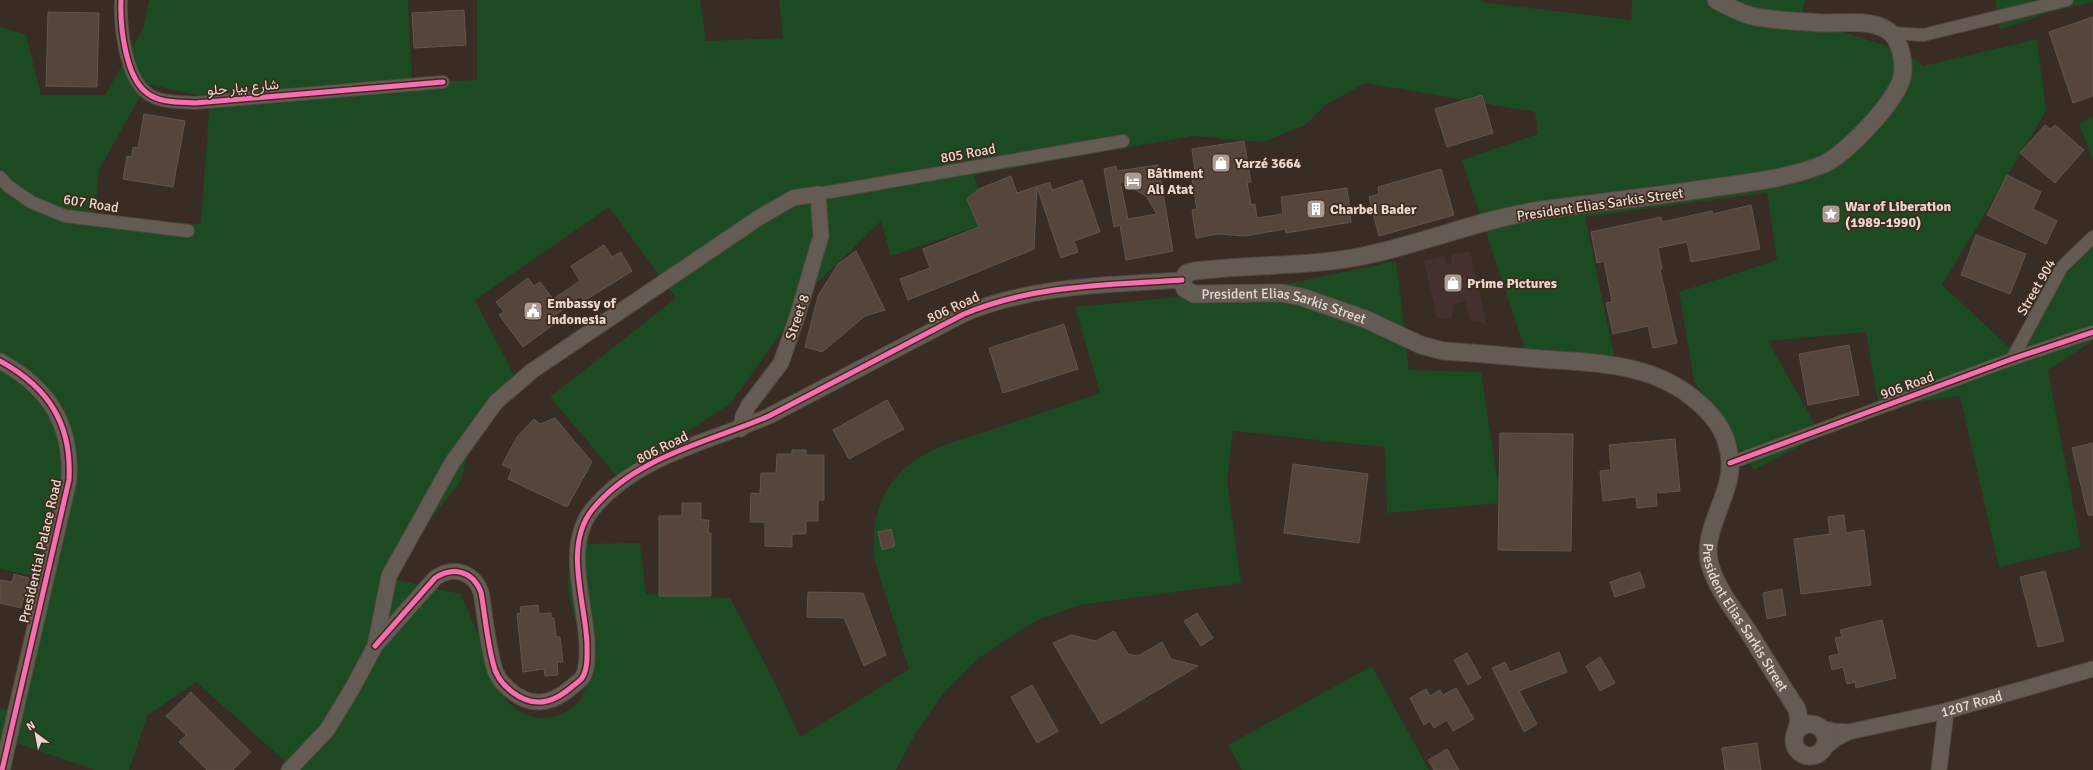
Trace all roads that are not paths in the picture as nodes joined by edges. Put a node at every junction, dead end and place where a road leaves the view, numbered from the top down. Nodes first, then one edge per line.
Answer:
1 (121, 0) edge
2 (1716, 0) edge
3 (2067, 0) edge
4 (1892, 33) junction
5 (443, 82) dead end
6 (1123, 141) dead end
7 (0, 178) edge
8 (818, 194) junction
9 (188, 231) dead end
10 (2093, 237) edge
11 (1182, 280) junction
12 (2093, 332) edge
13 (2012, 359) junction
14 (0, 361) edge
15 (741, 429) junction
16 (1730, 463) junction
17 (375, 646) junction
18 (2093, 669) edge
19 (1797, 709) junction
20 (1946, 711) junction
21 (1818, 726) junction
22 (1796, 732) junction
23 (1848, 732) junction
24 (1812, 757) edge
25 (2, 770) edge
26 (288, 770) edge
27 (1805, 770) edge
28 (1939, 770) edge

1 - 5 street, شارع بيار حلو
2 - 4 main road
3 - 4 street
4 - 11 main road, President Elias Sarkis Street
6 - 8 street, 805 Road
7 - 9 street, 607 Road
8 - 15 street, Street 8
8 - 17 street
10 - 13 street, Street 904
11 - 15 street, 806 Road
11 - 16 main road, President Elias Sarkis Street
12 - 13 street, 906 Road
13 - 16 street, 906 Road
14 - 25 street, Presidential Palace Road
15 - 17 street, 806 Road
16 - 19 main road, President Elias Sarkis Street
17 - 26 street
18 - 20 street, 1207 Road
19 - 21 main road, President Elias Sarkis Street
19 - 22 main road, President Elias Sarkis Street
20 - 23 street, 1207 Road
20 - 28 street
21 - 22 main road
21 - 23 street, 1207 Road
21 - 24 main road, President Elias Sarkis Street
22 - 24 main road, President Elias Sarkis Street
23 - 24 street, 1207 Road
24 - 27 main road, President Elias Sarkis Street

